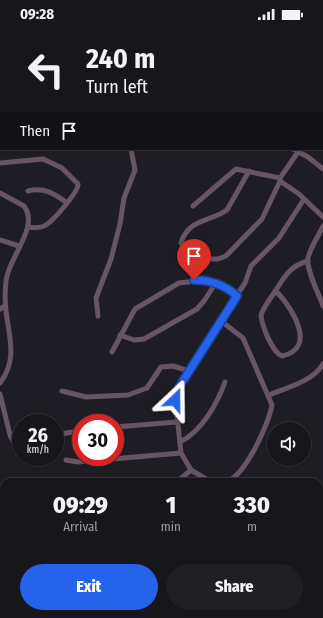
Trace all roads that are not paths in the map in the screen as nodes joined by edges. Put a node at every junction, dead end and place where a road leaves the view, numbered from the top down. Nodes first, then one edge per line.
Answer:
1 (131, 150) edge
2 (295, 150) edge
3 (0, 163) edge
4 (323, 169) edge
5 (249, 171) junction
6 (280, 180) junction
7 (28, 191) dead end
8 (0, 193) edge
9 (304, 199) junction
10 (66, 202) junction
11 (193, 206) dead end
12 (323, 217) edge
13 (323, 226) edge
14 (28, 227) junction
15 (0, 240) edge
16 (19, 246) junction
17 (308, 261) junction
18 (215, 284) junction
19 (274, 293) junction
20 (237, 296) junction
21 (5, 306) junction
22 (323, 306) edge
23 (0, 309) edge
24 (98, 316) dead end
25 (220, 321) junction
26 (120, 335) junction
27 (112, 352) dead end
28 (323, 364) edge
29 (189, 371) junction
30 (225, 382) dead end
31 (0, 383) edge
32 (62, 391) dead end
33 (0, 394) edge
34 (269, 395) junction
35 (177, 422) junction
36 (124, 426) edge
37 (12, 438) edge
38 (180, 442) junction
39 (181, 453) junction
40 (66, 460) dead end
41 (191, 470) junction
42 (182, 478) edge
43 (204, 478) edge
44 (234, 478) edge

1 - 24 street
2 - 4 street
2 - 6 street
3 - 10 street
5 - 6 street
5 - 6 street
5 - 11 street
6 - 9 street
7 - 10 street
8 - 14 street
9 - 12 street
9 - 20 street
10 - 14 street
13 - 17 street
14 - 16 street
15 - 16 street
16 - 21 street
17 - 19 street
17 - 22 street
18 - 20 street
18 - 26 street
18 - 26 street
19 - 19 street
20 - 25 street
21 - 23 street
21 - 31 street
25 - 29 street
25 - 34 street
26 - 27 street
28 - 34 street
29 - 32 street
29 - 35 street
30 - 38 street
33 - 37 street
34 - 44 street
35 - 36 street
35 - 38 street
38 - 39 street
39 - 40 street
39 - 41 street
41 - 42 street
41 - 43 street

